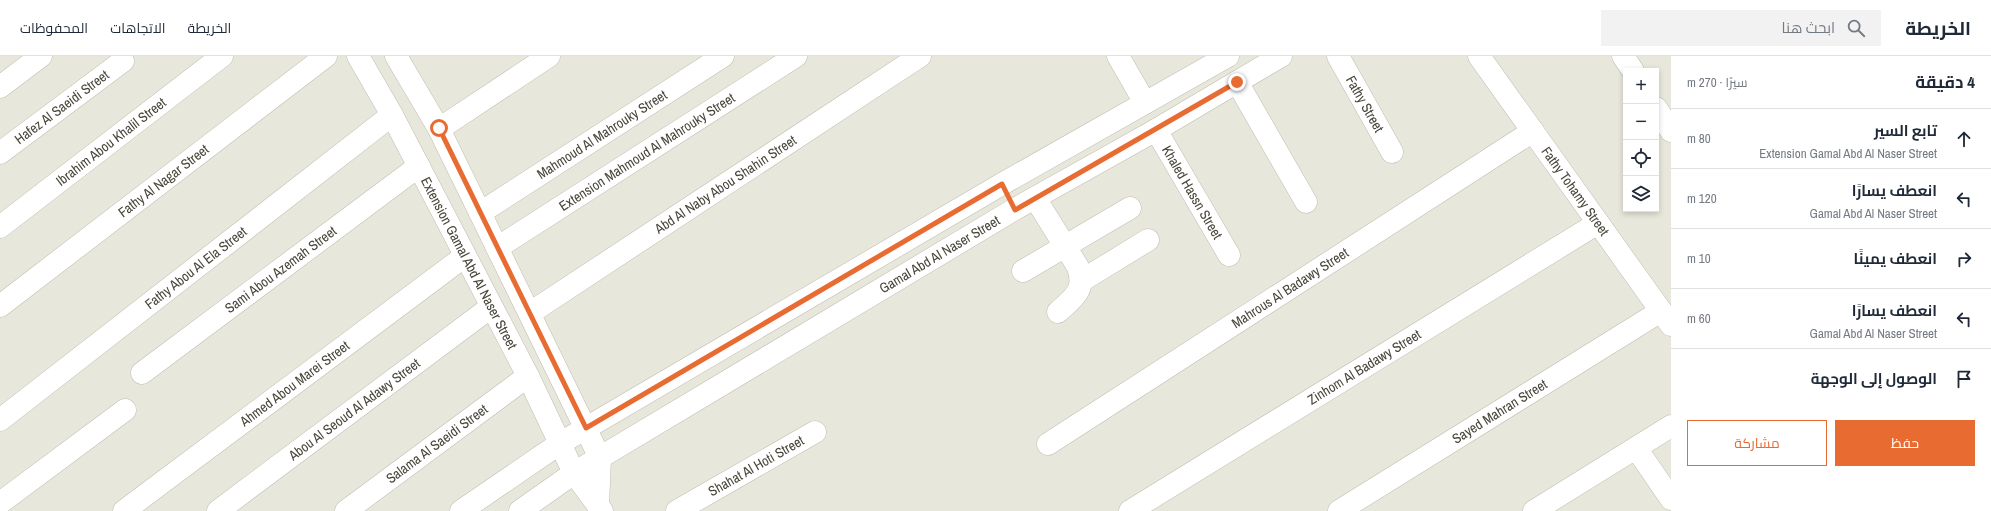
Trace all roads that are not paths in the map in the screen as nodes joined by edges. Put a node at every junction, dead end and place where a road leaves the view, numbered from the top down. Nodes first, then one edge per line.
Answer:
1 (41, 56) edge
2 (222, 56) edge
3 (326, 56) edge
4 (358, 56) edge
5 (396, 56) edge
6 (549, 56) edge
7 (723, 56) edge
8 (796, 56) edge
9 (920, 56) edge
10 (1118, 56) edge
11 (1228, 56) edge
12 (1281, 56) edge
13 (1338, 56) edge
14 (1479, 56) edge
15 (1623, 56) edge
16 (123, 61) dead end
17 (1631, 68) edge
18 (1237, 82) junction
19 (0, 87) edge
20 (1145, 103) junction
21 (1659, 113) edge
22 (392, 115) junction
23 (439, 128) junction
24 (1156, 130) junction
25 (1533, 131) junction
26 (1671, 132) edge
27 (1392, 152) dead end
28 (0, 153) edge
29 (419, 166) junction
30 (1002, 184) junction
31 (1035, 198) junction
32 (1306, 202) dead end
33 (1130, 208) dead end
34 (1015, 210) junction
35 (480, 213) junction
36 (1598, 223) junction
37 (0, 227) edge
38 (1148, 240) dead end
39 (1064, 246) junction
40 (497, 248) junction
41 (1229, 255) dead end
42 (465, 256) junction
43 (1023, 271) dead end
44 (1081, 281) junction
45 (0, 306) edge
46 (491, 307) junction
47 (1058, 312) dead end
48 (530, 313) junction
49 (1666, 318) edge
50 (142, 373) dead end
51 (528, 376) junction
52 (125, 410) dead end
53 (0, 420) edge
54 (1671, 426) edge
55 (586, 428) junction
56 (815, 432) dead end
57 (559, 444) junction
58 (1048, 444) dead end
59 (1636, 448) junction
60 (600, 458) junction
61 (574, 473) junction
62 (1671, 499) edge
63 (0, 503) edge
64 (1558, 505) edge
65 (600, 508) edge
66 (124, 511) edge
67 (218, 511) edge
68 (346, 511) edge
69 (460, 511) edge
70 (520, 511) edge
71 (677, 511) edge
72 (1130, 511) edge
73 (1339, 511) edge
74 (1534, 511) edge

1 - 19 street
2 - 37 street, Ibrahim Abou Khalil Street
3 - 45 street, Fathy Al Nagar Street
4 - 22 street, Extension Gamal Abd Al Naser Street
5 - 23 street
6 - 23 street
7 - 35 street, Mahmoud Al Mahrouky Street
8 - 40 street, Extension Mahmoud Al Mahrouky Street
9 - 48 street, Abd Al Naby Abou Shahin Street
10 - 20 street
11 - 20 street, Gamal Abd Al Naser Street
12 - 18 street, Gamal Abd Al Naser Street
13 - 27 street, Fathy Street
14 - 25 street, Fathy Tohamy Street
15 - 17 street
16 - 28 street, Hafez Al Saeidi Street
18 - 24 street, Gamal Abd Al Naser Street
18 - 32 street
20 - 30 street, Gamal Abd Al Naser Street
21 - 26 street
22 - 29 street, Extension Gamal Abd Al Naser Street
22 - 53 street, Fathy Abou Al Ela Street
23 - 35 street
24 - 31 street, Gamal Abd Al Naser Street
24 - 41 street, Khaled Hassn Street
25 - 36 street, Fathy Tohamy Street
25 - 58 street, Mahrous Al Badawy Street
29 - 42 street, Extension Gamal Abd Al Naser Street
29 - 50 street, Sami Abou Azemah Street
30 - 34 street
30 - 55 street, Gamal Abd Al Naser Street
31 - 34 street, Gamal Abd Al Naser Street
31 - 39 street
33 - 39 street
34 - 60 street, Gamal Abd Al Naser Street
35 - 40 street
36 - 49 street, Fathy Tohamy Street
36 - 72 street, Zinhom Al Badawy Street
38 - 44 street
39 - 43 street
39 - 44 street
40 - 48 street
42 - 46 street, Extension Gamal Abd Al Naser Street
42 - 66 street, Ahmed Abou Marei Street
44 - 47 street
46 - 51 street, Extension Gamal Abd Al Naser Street
46 - 67 street, Abou Al Seoud Al Adawy Street
48 - 55 street
49 - 73 street, Sayed Mahran Street
51 - 57 street, Extension Gamal Abd Al Naser Street
51 - 68 street, Salama Al Saeidi Street
52 - 63 street
54 - 59 street
55 - 57 street, Gamal Abd Al Naser Street
55 - 60 street
56 - 71 street, Shahat Al Hoti Street
57 - 61 street, Extension Gamal Abd Al Naser Street
57 - 69 street, Gamal Abd Al Naser Street
59 - 62 street
59 - 64 street
60 - 61 street, Gamal Abd Al Naser Street
60 - 65 street
61 - 65 street
61 - 70 street, Gamal Abd Al Naser Street
64 - 74 street

